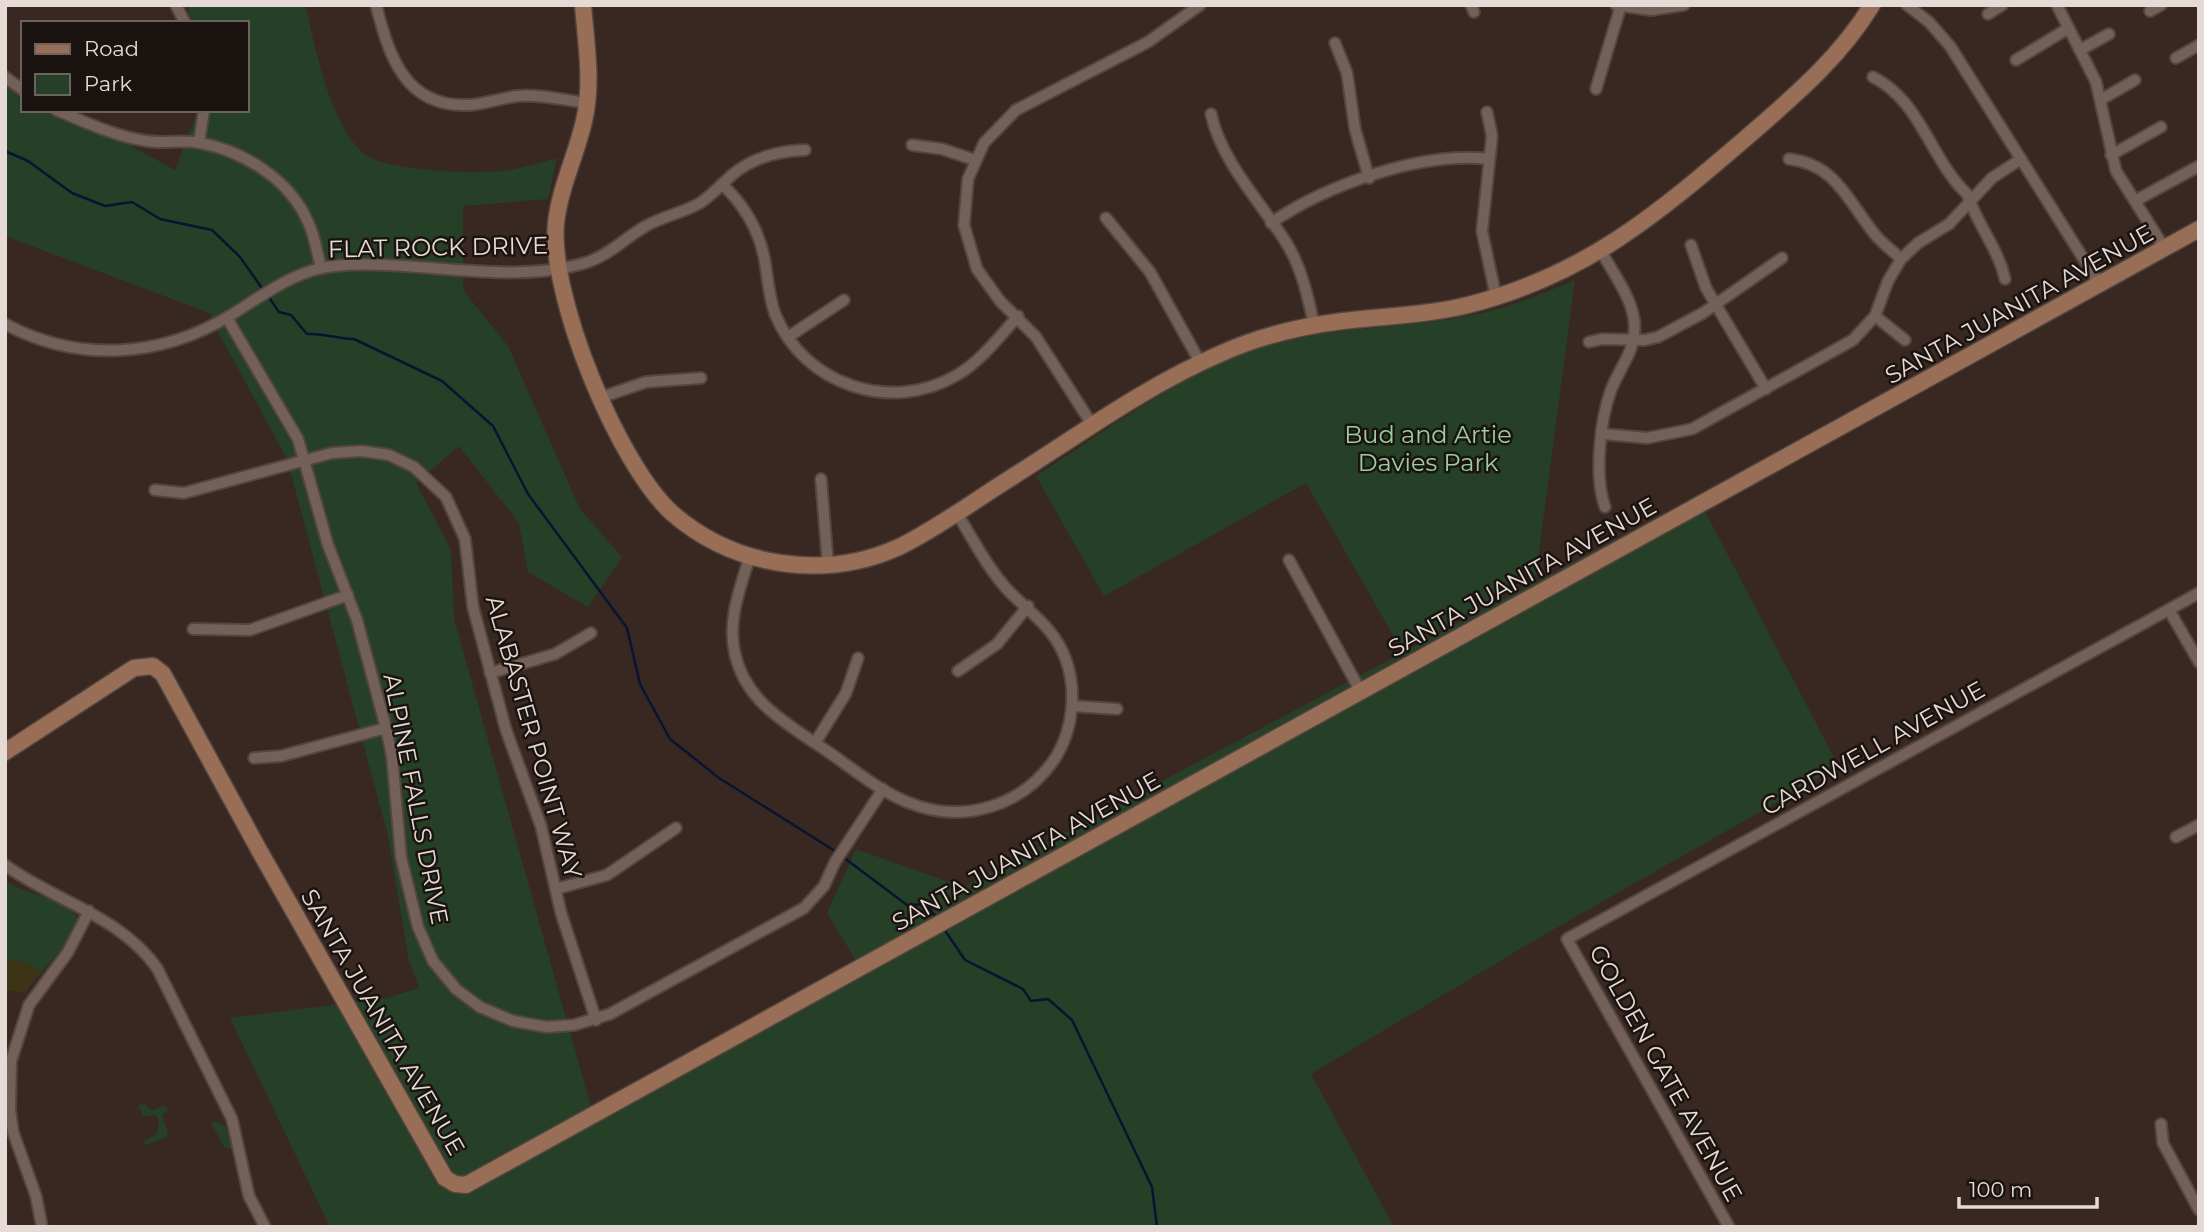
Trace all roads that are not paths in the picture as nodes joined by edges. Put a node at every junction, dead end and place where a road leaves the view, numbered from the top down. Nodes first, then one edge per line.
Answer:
1 (176, 5) edge
2 (376, 5) edge
3 (583, 5) edge
4 (1200, 5) edge
5 (1684, 5) edge
6 (1872, 5) edge
7 (1906, 5) edge
8 (2002, 5) edge
9 (2057, 5) edge
10 (1619, 6) edge
11 (1988, 14) dead end
12 (184, 21) edge
13 (2067, 29) junction
14 (2109, 34) dead end
15 (1335, 43) dead end
16 (2199, 45) edge
17 (2080, 50) junction
18 (2176, 58) dead end
19 (2016, 60) dead end
20 (5, 77) edge
21 (1873, 77) dead end
22 (2135, 80) dead end
23 (21, 89) edge
24 (1596, 89) dead end
25 (2102, 99) junction
26 (587, 103) junction
27 (62, 112) edge
28 (204, 112) edge
29 (1487, 112) dead end
30 (1211, 114) dead end
31 (2161, 127) dead end
32 (199, 142) junction
33 (912, 145) dead end
34 (805, 150) dead end
35 (2111, 155) junction
36 (1489, 159) junction
37 (1789, 159) dead end
38 (2021, 159) junction
39 (975, 160) junction
40 (2199, 166) edge
41 (1369, 178) junction
42 (723, 184) junction
43 (1969, 201) junction
44 (2135, 201) junction
45 (1106, 218) dead end
46 (1271, 223) junction
47 (2199, 229) edge
48 (1691, 245) dead end
49 (2165, 249) junction
50 (1601, 251) junction
51 (1783, 258) dead end
52 (1901, 259) junction
53 (320, 268) junction
54 (557, 268) junction
55 (2005, 279) dead end
56 (2101, 285) junction
57 (1496, 297) junction
58 (844, 300) dead end
59 (1716, 302) junction
60 (1018, 316) junction
61 (1875, 316) junction
62 (227, 318) junction
63 (5, 324) edge
64 (1314, 325) junction
65 (788, 337) junction
66 (1634, 340) junction
67 (1905, 340) dead end
68 (1589, 342) dead end
69 (1200, 362) junction
70 (701, 378) dead end
71 (1766, 388) junction
72 (602, 397) junction
73 (1093, 426) junction
74 (1603, 434) junction
75 (304, 460) junction
76 (821, 480) dead end
77 (155, 490) dead end
78 (1605, 507) dead end
79 (956, 512) junction
80 (750, 556) junction
81 (1289, 560) dead end
82 (828, 565) junction
83 (2199, 593) edge
84 (348, 595) junction
85 (1028, 607) junction
86 (2169, 610) junction
87 (193, 629) dead end
88 (591, 633) dead end
89 (858, 658) dead end
90 (2199, 662) edge
91 (958, 671) dead end
92 (490, 673) junction
93 (1361, 692) junction
94 (1072, 706) junction
95 (1117, 709) dead end
96 (386, 728) junction
97 (815, 743) junction
98 (5, 752) edge
99 (254, 758) dead end
100 (883, 789) junction
101 (2199, 825) edge
102 (676, 828) dead end
103 (2176, 837) dead end
104 (5, 865) edge
105 (556, 889) junction
106 (89, 911) junction
107 (1567, 939) joint
108 (596, 1020) junction
109 (8, 1060) edge
110 (2161, 1124) dead end
111 (2199, 1210) edge
112 (42, 1227) edge
113 (265, 1227) edge
114 (1729, 1227) edge

1 - 12 street
2 - 26 street
3 - 26 street
4 - 39 street
5 - 10 street
6 - 50 street
7 - 38 street
8 - 11 street
9 - 13 street
10 - 24 street
13 - 17 street
13 - 19 street
14 - 17 street
15 - 41 street
16 - 18 street
17 - 25 street
20 - 23 street
21 - 43 street
22 - 25 street
25 - 35 street
26 - 54 street
27 - 32 street
28 - 32 street
29 - 36 street
30 - 46 street
31 - 35 street
32 - 53 street
33 - 39 street
34 - 42 street, FLAT ROCK DRIVE
35 - 44 street
36 - 41 street
36 - 57 street
37 - 52 street
38 - 43 street
38 - 56 street
39 - 60 street
40 - 44 street
41 - 46 street
42 - 54 street, FLAT ROCK DRIVE
42 - 65 street
43 - 52 street
43 - 55 street
44 - 49 street
45 - 69 street
46 - 64 street
47 - 49 street, SANTA JUANITA AVENUE
48 - 59 street
49 - 56 street, SANTA JUANITA AVENUE
50 - 57 street
50 - 66 street
51 - 59 street
52 - 61 street
53 - 54 street, FLAT ROCK DRIVE
53 - 62 street, FLAT ROCK DRIVE
54 - 72 street
56 - 93 street, SANTA JUANITA AVENUE
57 - 64 street
58 - 65 street
59 - 66 street
59 - 71 street
60 - 65 street
60 - 73 street
61 - 67 street
61 - 71 street
62 - 63 street, FLAT ROCK DRIVE
62 - 75 street, ALPINE FALLS DRIVE
64 - 69 street
66 - 68 street
66 - 74 street
69 - 73 street
70 - 72 street
71 - 74 street
72 - 80 street
73 - 79 street
74 - 78 street
75 - 77 street, ALABASTER POINT WAY
75 - 84 street, ALPINE FALLS DRIVE
75 - 92 street, ALABASTER POINT WAY
76 - 82 street
79 - 82 street
79 - 85 street
80 - 82 street
80 - 97 street
81 - 93 street
83 - 86 street, CARDWELL AVENUE
84 - 87 street
84 - 96 street, ALPINE FALLS DRIVE
85 - 91 street
85 - 94 street
86 - 90 street
86 - 107 street, CARDWELL AVENUE
88 - 92 street
89 - 97 street
92 - 105 street, ALABASTER POINT WAY
93 - 98 street, SANTA JUANITA AVENUE
94 - 95 street
94 - 100 street
96 - 99 street
96 - 108 street, ALPINE FALLS DRIVE
97 - 100 street
100 - 108 street, ALPINE FALLS DRIVE
101 - 103 street
102 - 105 street
104 - 106 street
105 - 108 street, ALABASTER POINT WAY
106 - 109 street
106 - 113 street
107 - 114 street, GOLDEN GATE AVENUE
109 - 112 street
110 - 111 street

